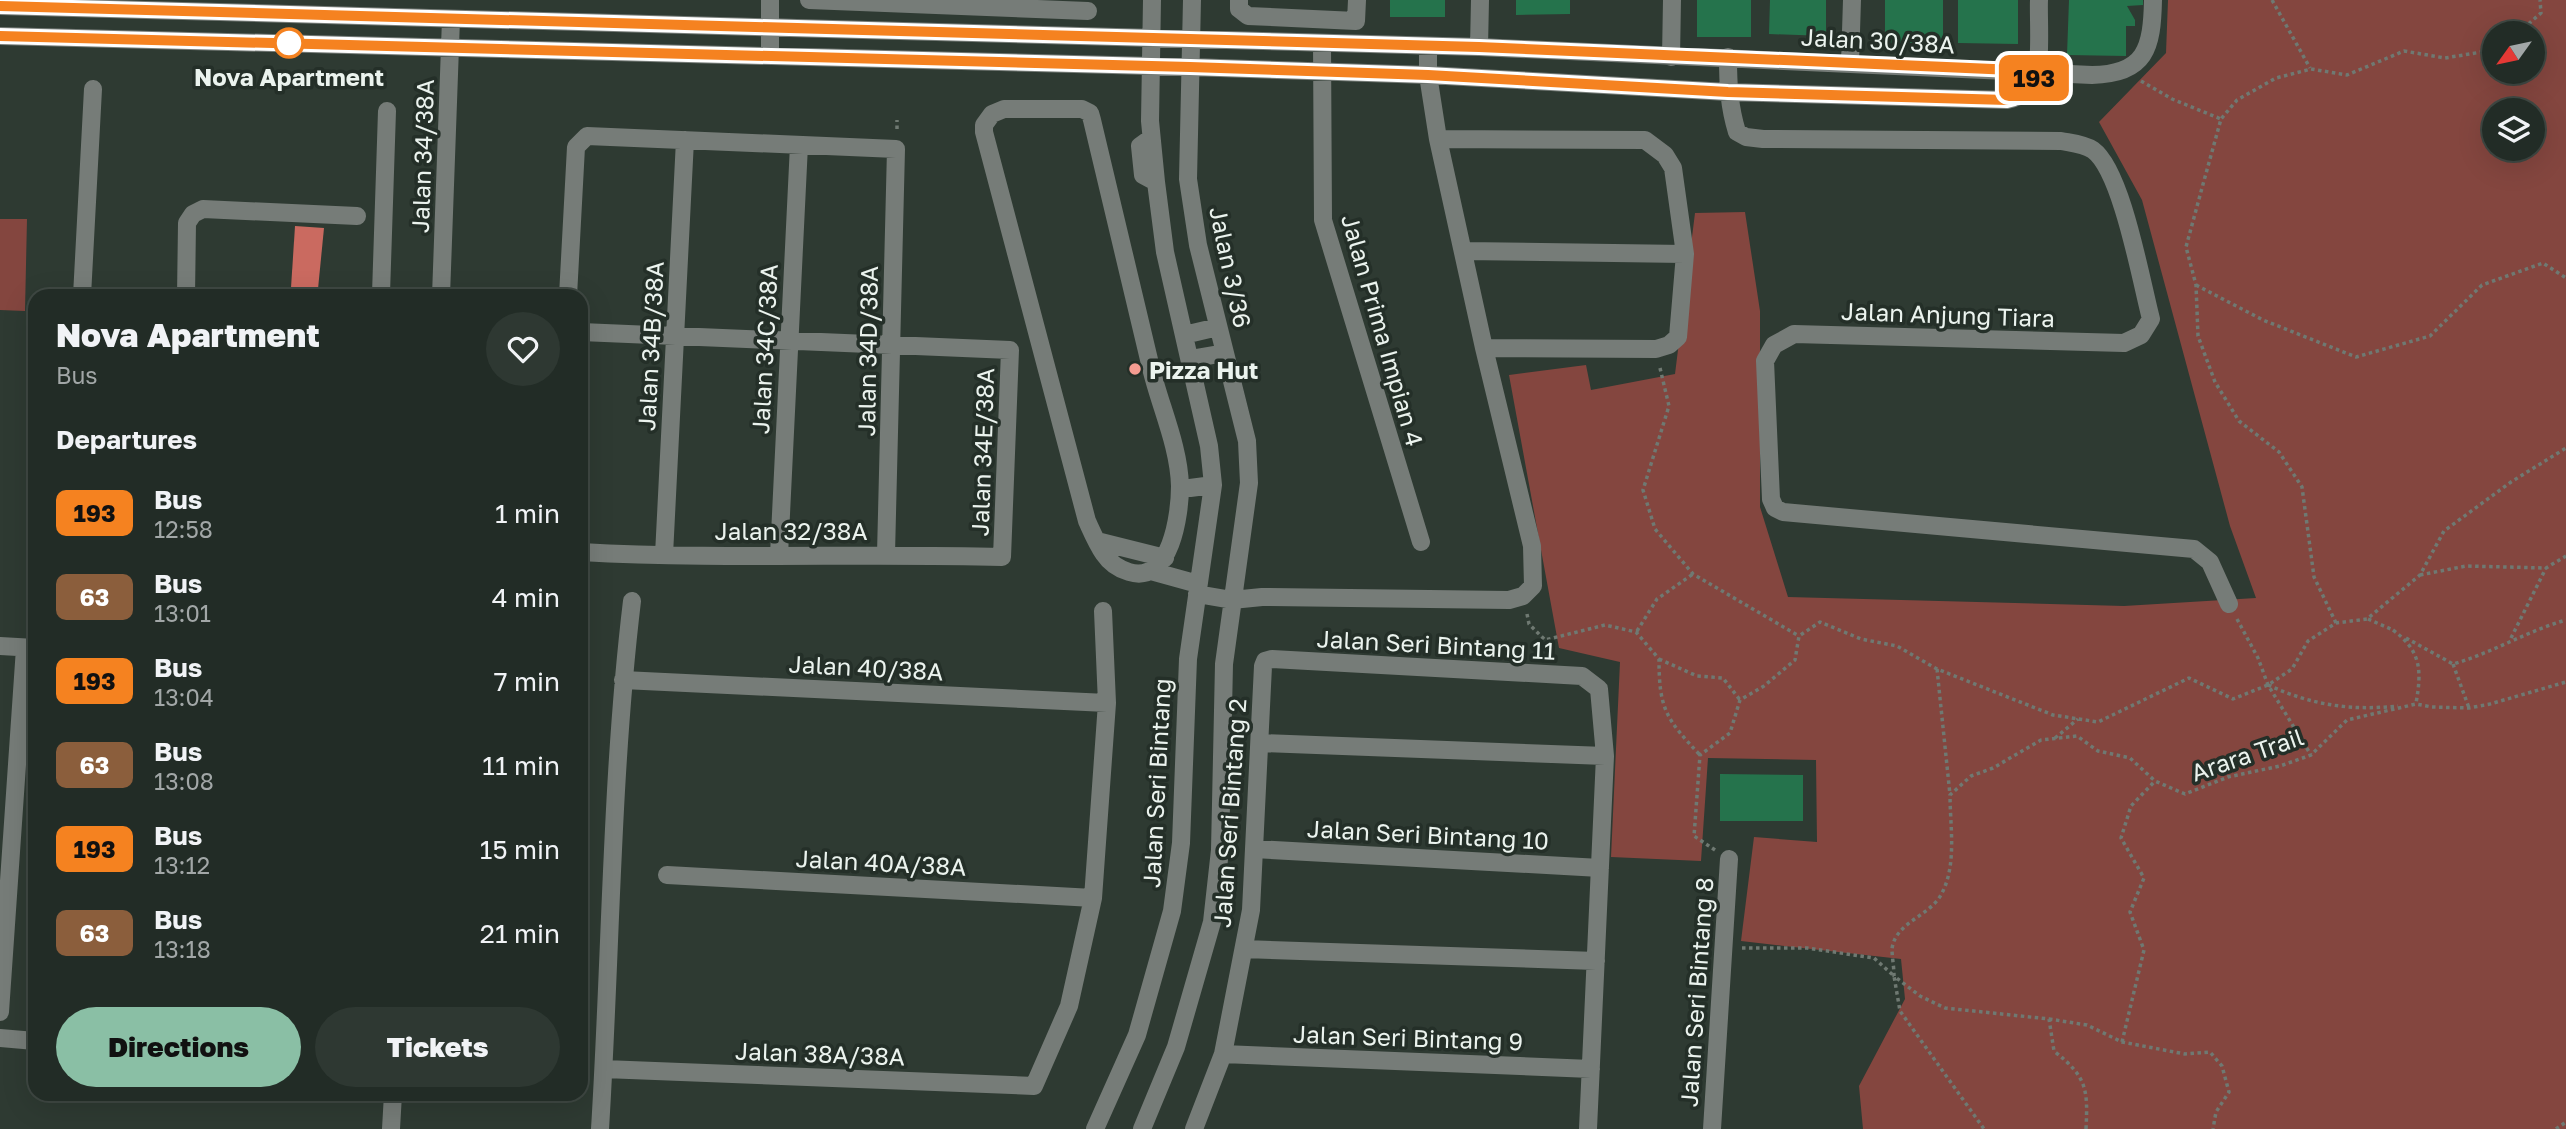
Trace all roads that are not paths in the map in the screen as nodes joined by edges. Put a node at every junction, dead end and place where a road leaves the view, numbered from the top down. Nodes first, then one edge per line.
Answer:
1 (771, 0) edge
2 (809, 0) edge
3 (1152, 0) edge
4 (1192, 0) edge
5 (1239, 0) edge
6 (1357, 0) edge
7 (1480, 0) edge
8 (1672, 0) edge
9 (1852, 0) edge
10 (2039, 0) edge
11 (2153, 0) edge
12 (0, 6) edge
13 (1088, 11) dead end
14 (451, 19) junction
15 (1356, 21) junction
16 (771, 28) junction
17 (896, 31) junction
18 (0, 36) edge
19 (1152, 38) junction
20 (1191, 39) junction
21 (1322, 44) junction
22 (1356, 46) junction
23 (451, 47) junction
24 (1479, 47) junction
25 (1428, 48) junction
26 (770, 55) junction
27 (1671, 57) junction
28 (1728, 57) junction
29 (897, 59) junction
30 (1850, 63) junction
31 (1151, 66) junction
32 (1190, 67) junction
33 (2037, 71) junction
34 (1322, 72) junction
35 (1428, 75) junction
36 (93, 89) dead end
37 (1728, 92) junction
38 (387, 111) dead end
39 (1438, 139) junction
40 (685, 140) junction
41 (799, 145) junction
42 (357, 216) dead end
43 (1464, 251) junction
44 (1685, 254) junction
45 (82, 289) edge
46 (186, 289) edge
47 (385, 289) edge
48 (442, 289) edge
49 (568, 289) edge
50 (1218, 327) junction
51 (588, 332) edge
52 (1184, 335) junction
53 (675, 336) junction
54 (789, 342) junction
55 (891, 347) junction
56 (1484, 348) junction
57 (1225, 353) junction
58 (1190, 359) junction
59 (1213, 485) junction
60 (1180, 486) junction
61 (1097, 541) junction
62 (1421, 541) dead end
63 (588, 552) edge
64 (886, 554) junction
65 (664, 555) junction
66 (779, 555) junction
67 (1002, 557) joint
68 (1165, 558) junction
69 (1151, 571) junction
70 (1198, 589) junction
71 (1232, 600) junction
72 (632, 601) dead end
73 (2229, 604) road end
74 (1103, 611) dead end
75 (0, 646) edge
76 (28, 648) edge
77 (1265, 661) joint
78 (28, 665) edge
79 (622, 680) junction
80 (1107, 703) junction
81 (1261, 743) junction
82 (1605, 756) junction
83 (6, 848) edge
84 (1254, 849) junction
85 (1729, 859) road end
86 (1600, 867) junction
87 (667, 875) dead end
88 (1093, 898) junction
89 (1244, 949) junction
90 (1596, 961) junction
91 (0, 1012) edge
92 (0, 1038) edge
93 (28, 1040) edge
94 (1223, 1054) junction
95 (604, 1069) junction
96 (1591, 1069) junction
97 (393, 1101) edge
98 (391, 1129) edge
99 (600, 1129) edge
100 (1095, 1129) edge
101 (1142, 1129) edge
102 (1194, 1129) edge
103 (1588, 1129) edge
104 (1712, 1129) edge

1 - 16 street
2 - 13 street
3 - 19 street
4 - 20 street, Jalan 3/36
5 - 15 street
6 - 15 street
7 - 24 street
8 - 27 street
9 - 30 street
10 - 33 street
11 - 33 street, Jalan 30/38A
12 - 14 street, Jalan 30/38A
14 - 16 street, Jalan 30/38A
14 - 23 street, Jalan 34/38A
15 - 22 street
16 - 17 street, Jalan 30/38A
16 - 26 street
17 - 19 street, Jalan 30/38A
17 - 29 street
18 - 23 street
19 - 20 street, Jalan 30/38A
19 - 31 street
20 - 21 street, Jalan 30/38A
20 - 32 street, Jalan 3/36
21 - 22 street, Jalan 30/38A
21 - 34 street, Jalan Prima Impian 4
22 - 25 street, Jalan 30/38A
23 - 26 street
23 - 48 street, Jalan 34/38A
24 - 25 street, Jalan 30/38A
24 - 27 street, Jalan 30/38A
25 - 35 street
26 - 29 street
27 - 28 street, Jalan 30/38A
28 - 30 street, Jalan 30/38A
28 - 37 street, Jalan Anjung Tiara
29 - 31 street
30 - 33 street, Jalan 30/38A
31 - 32 street
31 - 52 street
32 - 34 street
32 - 50 street, Jalan 3/36
33 - 37 street
34 - 35 street
34 - 62 street, Jalan Prima Impian 4
35 - 37 street
35 - 39 street
36 - 45 street
37 - 73 street, Jalan Anjung Tiara
38 - 47 street
39 - 43 street
39 - 44 street
40 - 41 street
40 - 49 street
40 - 53 street, Jalan 34B/38A
41 - 54 street, Jalan 34C/38A
41 - 55 street, Jalan 34D/38A
42 - 46 street
43 - 44 street
43 - 56 street
44 - 56 street
50 - 52 street
50 - 57 street, Jalan 3/36
51 - 53 street
52 - 58 street
53 - 54 street
53 - 65 street, Jalan 34B/38A
54 - 55 street
54 - 66 street, Jalan 34C/38A
55 - 64 street, Jalan 34D/38A
55 - 67 street, Jalan 34E/38A
56 - 71 street
57 - 58 street
57 - 71 street, Jalan 3/36
58 - 59 street
59 - 60 street
59 - 70 street
60 - 61 street
60 - 68 street
61 - 68 street
61 - 69 street
63 - 65 street, Jalan 32/38A
64 - 66 street, Jalan 32/38A
64 - 67 street, Jalan 32/38A
65 - 66 street, Jalan 32/38A
68 - 69 street
69 - 70 street
70 - 71 street
70 - 100 street, Jalan Seri Bintang
71 - 101 street
72 - 79 street
74 - 80 street
75 - 76 street
77 - 81 street, Jalan Seri Bintang 2
77 - 82 street, Jalan Seri Bintang 11
78 - 83 street
79 - 80 street, Jalan 40/38A
79 - 95 street
80 - 88 street
81 - 82 street
81 - 84 street, Jalan Seri Bintang 2
82 - 86 street
83 - 91 street
84 - 86 street, Jalan Seri Bintang 10
84 - 89 street, Jalan Seri Bintang 2
85 - 104 street, Jalan Seri Bintang 8
86 - 90 street
87 - 88 street, Jalan 40A/38A
88 - 95 street, Jalan 38A/38A
89 - 90 street
89 - 94 street, Jalan Seri Bintang 2
90 - 96 street
92 - 93 street
94 - 96 street, Jalan Seri Bintang 9
94 - 102 street, Jalan Seri Bintang 2
95 - 99 street
96 - 103 street
97 - 98 street

